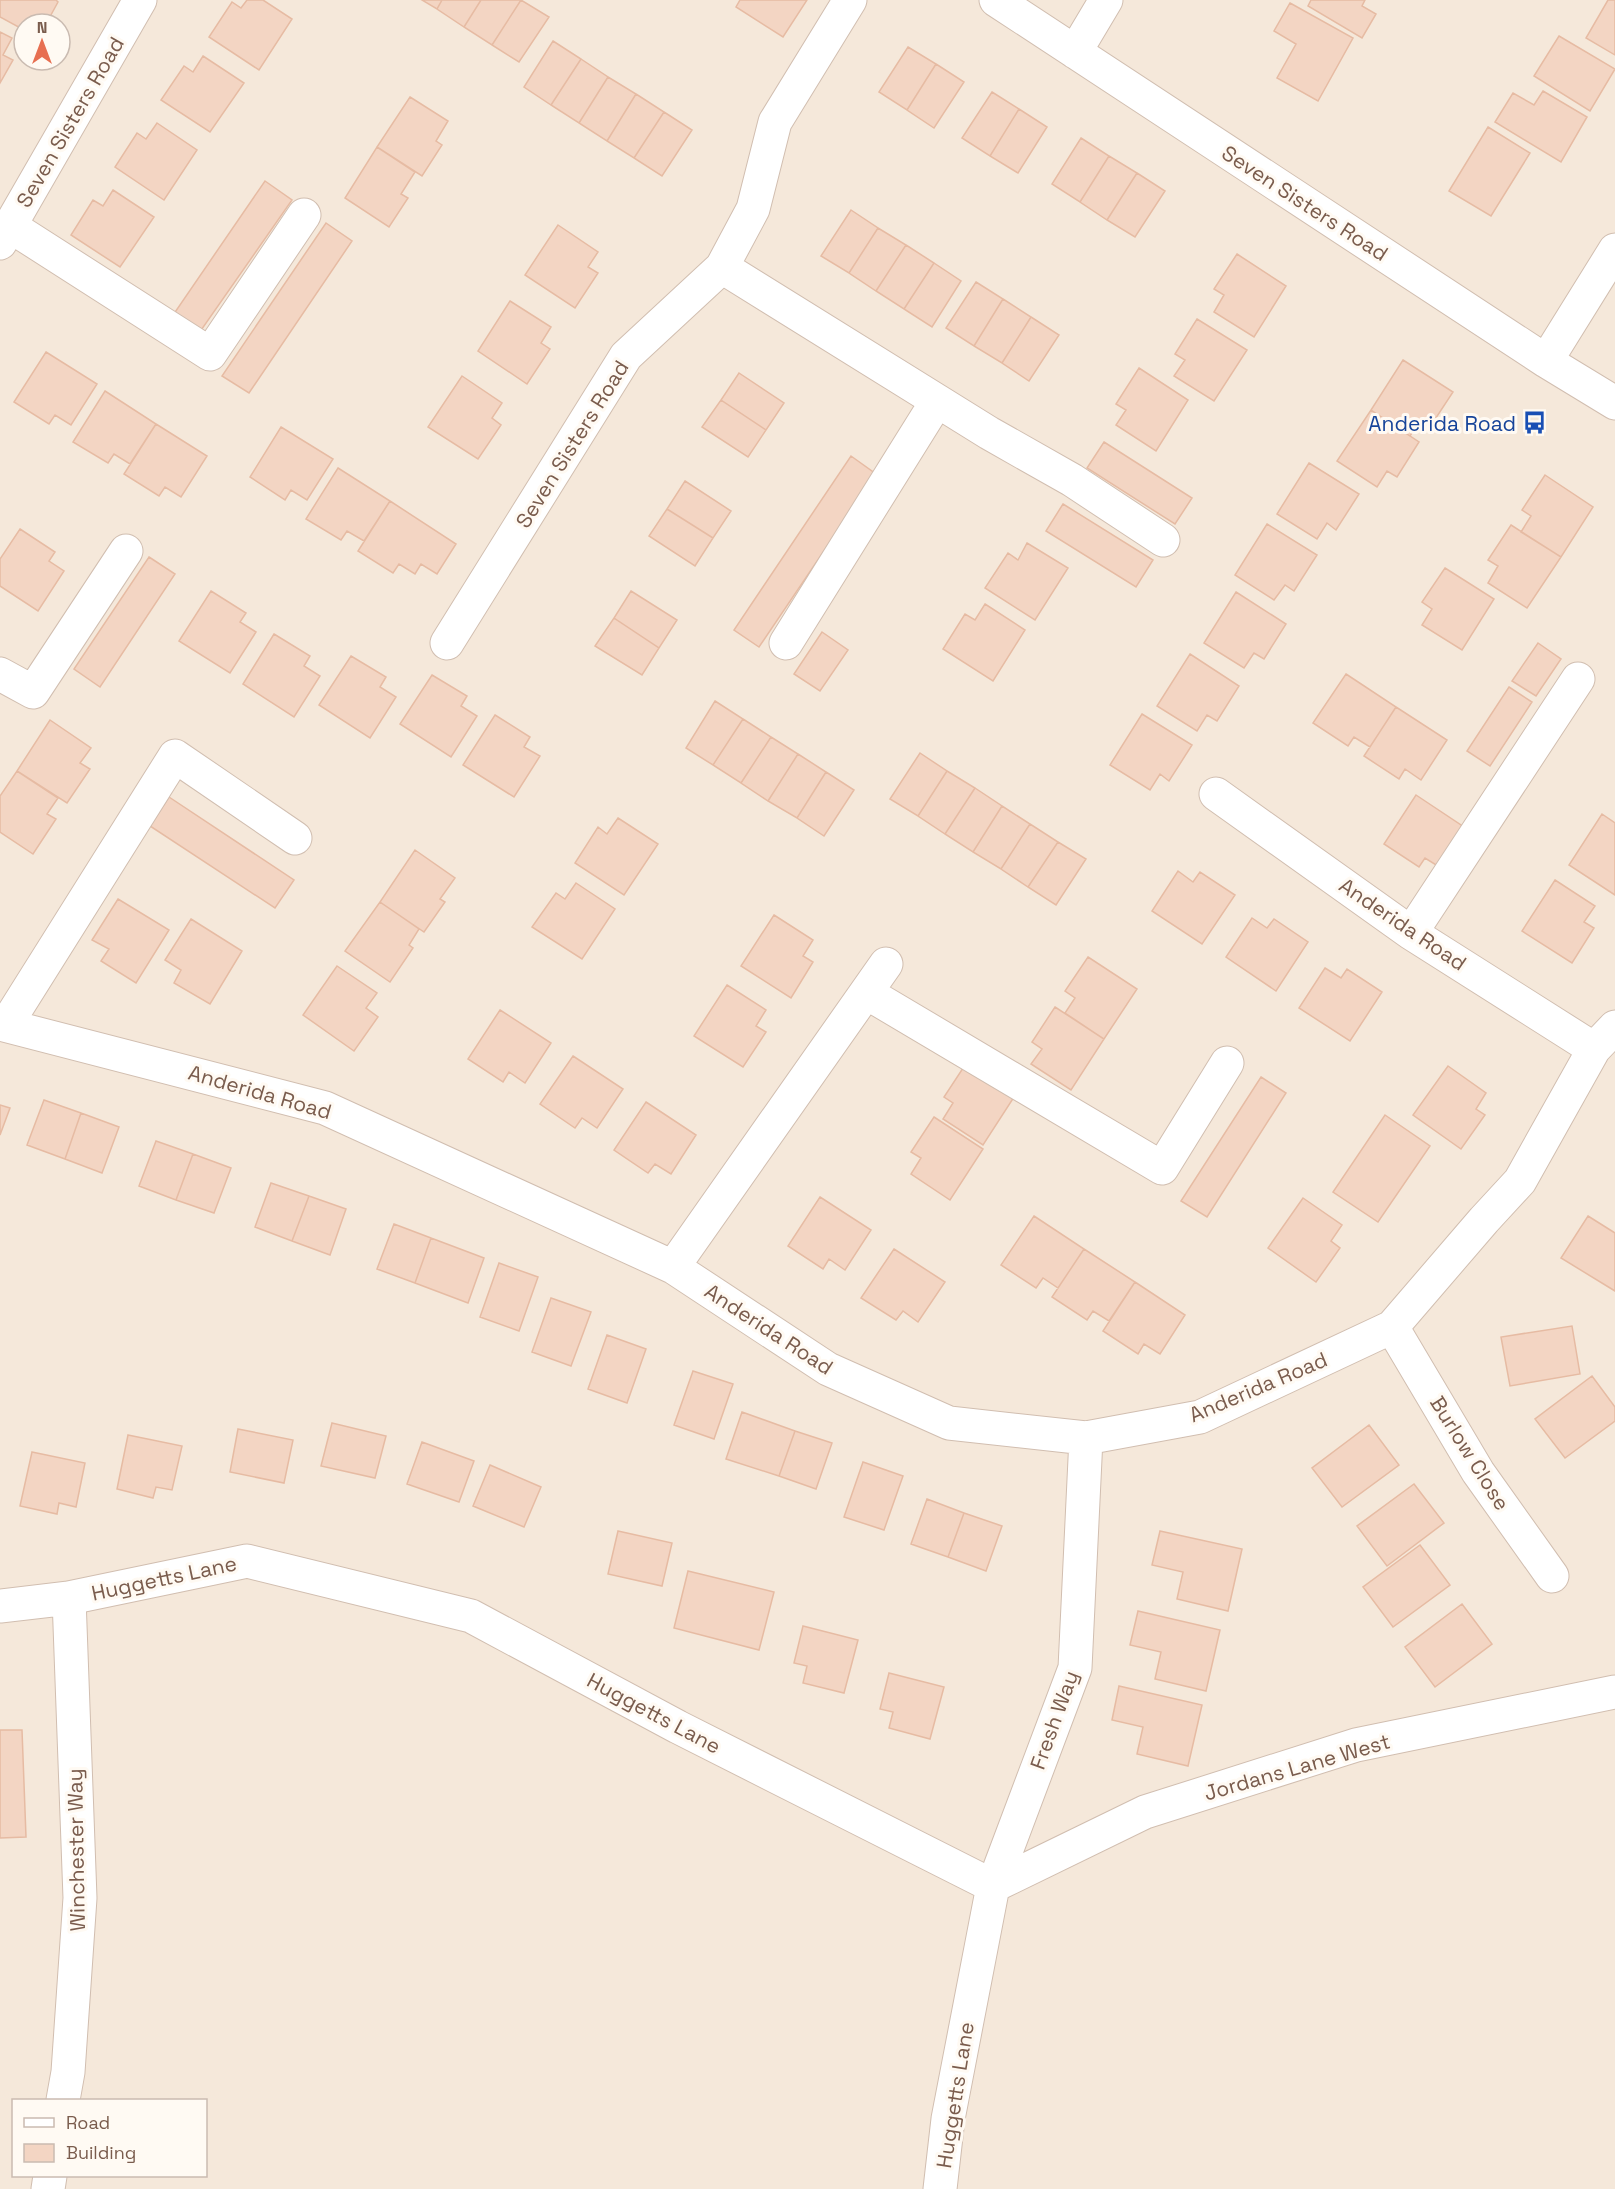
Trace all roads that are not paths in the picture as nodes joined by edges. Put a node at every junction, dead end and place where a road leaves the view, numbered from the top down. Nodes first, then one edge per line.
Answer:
1 (141, 0) edge
2 (850, 0) edge
3 (996, 0) edge
4 (1106, 0) edge
5 (1075, 52) junction
6 (304, 216) dead end
7 (5, 234) edge
8 (1615, 250) edge
9 (722, 267) junction
10 (1546, 361) junction
11 (937, 401) junction
12 (1615, 403) edge
13 (1163, 540) dead end
14 (126, 551) dead end
15 (447, 643) dead end
16 (786, 643) dead end
17 (0, 674) edge
18 (1578, 679) dead end
19 (1216, 794) dead end
20 (295, 838) dead end
21 (1411, 933) junction
22 (886, 964) dead end
23 (867, 993) junction
24 (3, 1024) edge
25 (1605, 1038) edge
26 (1227, 1063) dead end
27 (673, 1267) junction
28 (1392, 1327) junction
29 (1086, 1438) junction
30 (1552, 1576) dead end
31 (69, 1598) junction
32 (0, 1606) edge
33 (1614, 1695) edge
34 (993, 1886) junction
35 (63, 2099) edge
36 (940, 2189) edge

1 - 7 street, Seven Sisters Road
2 - 9 street, Seven Sisters Road
3 - 5 street, Seven Sisters Road
4 - 5 street
5 - 10 street, Seven Sisters Road
6 - 7 street
8 - 10 street
9 - 11 street
9 - 15 street, Seven Sisters Road
10 - 12 street, Seven Sisters Road
11 - 13 street
11 - 16 street
14 - 17 street
18 - 21 street
19 - 21 street, Anderida Road
20 - 24 street
21 - 25 street, Anderida Road
22 - 23 street
23 - 26 street
23 - 27 street
24 - 27 street, Anderida Road
25 - 28 street, Anderida Road
27 - 29 street, Anderida Road
28 - 29 street, Anderida Road
28 - 30 street, Burlow Close
29 - 34 street, Fresh Way
31 - 32 street, Huggetts Lane
31 - 34 street, Huggetts Lane
31 - 35 street, Winchester Way
33 - 34 street, Jordans Lane West
34 - 36 street, Huggetts Lane

